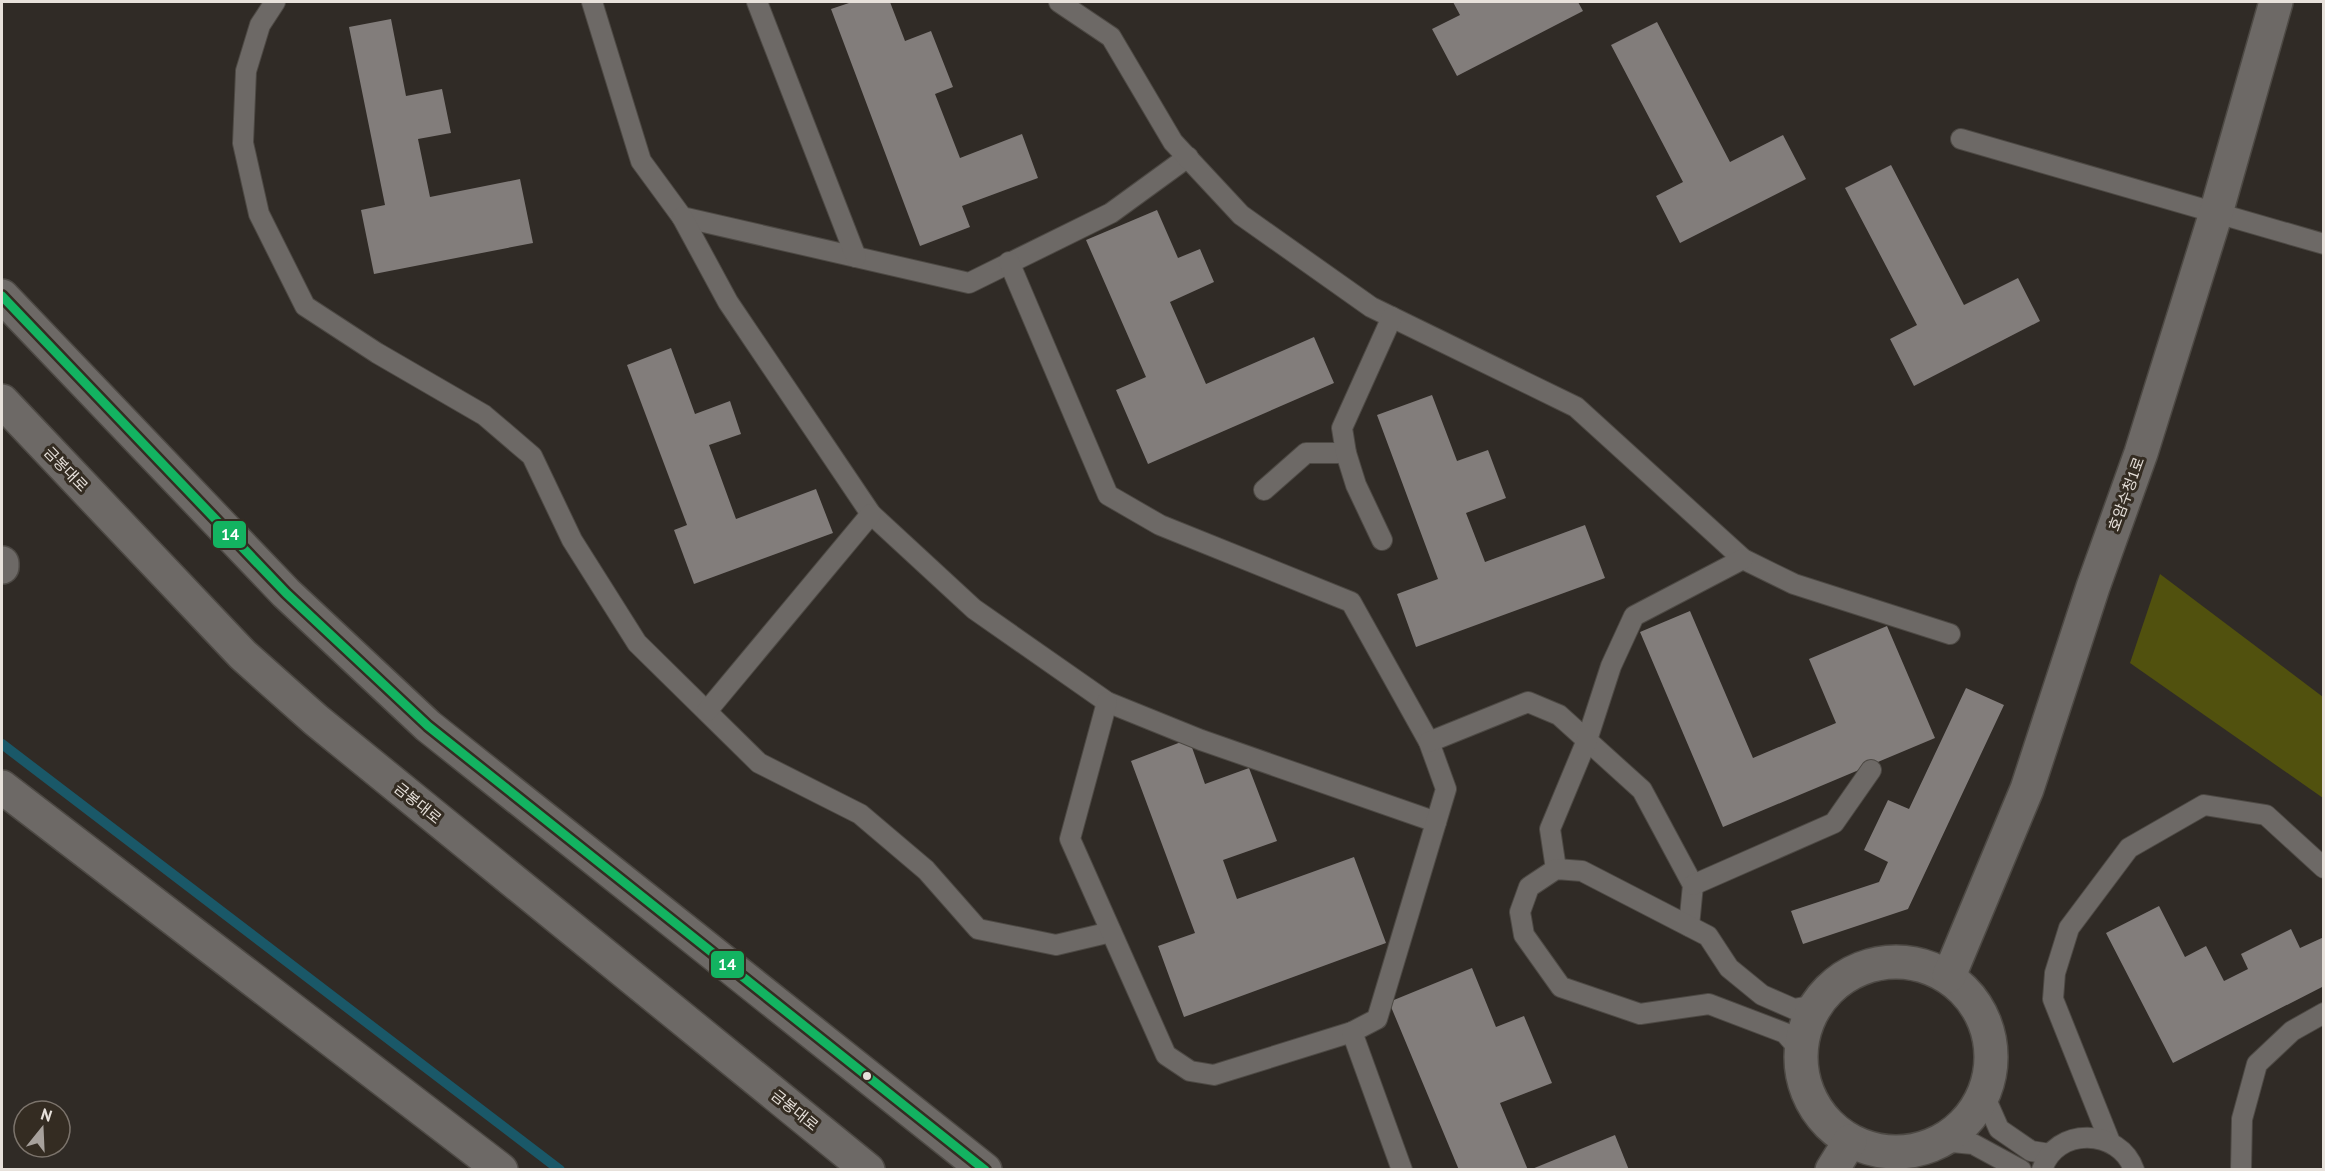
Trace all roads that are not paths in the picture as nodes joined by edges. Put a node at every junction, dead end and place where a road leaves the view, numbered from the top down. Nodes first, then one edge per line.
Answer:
1 (275, 2) edge
2 (592, 2) edge
3 (758, 2) edge
4 (1059, 2) edge
5 (2276, 2) edge
6 (1961, 139) dead end
7 (1188, 157) junction
8 (2216, 213) junction
9 (682, 217) junction
10 (2324, 244) edge
11 (856, 257) junction
12 (1009, 262) junction
13 (2, 296) edge
14 (1392, 317) junction
15 (2, 401) edge
16 (1346, 453) junction
17 (1263, 490) dead end
18 (871, 514) junction
19 (1382, 540) dead end
20 (1743, 559) junction
21 (1950, 634) dead end
22 (1107, 702) junction
23 (707, 711) junction
24 (1587, 740) junction
25 (1429, 742) junction
26 (1871, 770) dead end
27 (2, 787) edge
28 (1436, 822) junction
29 (2324, 868) edge
30 (1556, 869) junction
31 (1692, 885) junction
32 (1689, 926) junction
33 (1111, 932) junction
34 (1949, 976) junction
35 (1815, 1005) junction
36 (2324, 1013) edge
37 (1352, 1032) junction
38 (1801, 1051) junction
39 (1984, 1095) junction
40 (1850, 1141) junction
41 (1941, 1141) junction
42 (2110, 1142) junction
43 (2046, 1162) edge
44 (501, 1170) edge
45 (868, 1170) edge
46 (985, 1170) edge
47 (1402, 1170) edge
48 (1832, 1170) edge
49 (2022, 1170) edge
50 (2134, 1170) edge
51 (2241, 1170) edge

1 - 23 lane
2 - 9 lane
3 - 11 lane
4 - 7 lane
5 - 8 street, 호암수청1로
6 - 8 lane
7 - 12 lane
7 - 14 lane
8 - 10 lane
8 - 34 street, 호암수청1로
9 - 11 lane
9 - 18 lane
11 - 12 lane
12 - 25 lane
13 - 46 street
14 - 16 lane
14 - 20 lane
15 - 45 street, 금봉대로
16 - 17 lane
16 - 19 lane
18 - 22 lane
18 - 23 lane
20 - 21 lane
20 - 24 lane
22 - 28 lane
22 - 33 lane
23 - 33 lane
24 - 25 lane
24 - 30 lane
24 - 31 lane
25 - 28 lane
26 - 31 lane
27 - 44 street
28 - 37 lane
29 - 42 lane
30 - 32 lane
30 - 38 lane
31 - 32 lane
32 - 35 lane
33 - 37 lane
34 - 35 street
34 - 39 street
35 - 38 street
36 - 51 lane
37 - 47 lane
38 - 40 street
39 - 41 street
39 - 43 lane
40 - 41 street
40 - 48 street
41 - 49 lane
42 - 43 lane
42 - 50 lane

